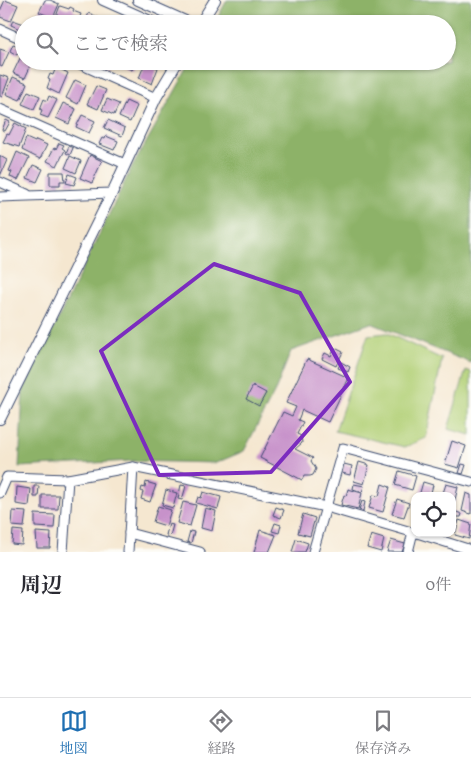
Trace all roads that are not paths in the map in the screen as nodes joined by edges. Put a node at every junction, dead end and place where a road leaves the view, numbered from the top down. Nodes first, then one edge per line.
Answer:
1 (103, 0) edge
2 (138, 0) edge
3 (216, 0) edge
4 (137, 15) edge
5 (172, 15) edge
6 (206, 15) edge
7 (0, 29) edge
8 (15, 36) edge
9 (93, 70) edge
10 (173, 70) edge
11 (156, 98) junction
12 (0, 109) edge
13 (125, 164) junction
14 (0, 182) edge
15 (112, 193) junction
16 (31, 196) junction
17 (0, 197) edge
18 (0, 419) edge
19 (133, 467) junction
20 (68, 479) junction
21 (471, 482) edge
22 (0, 493) edge
23 (326, 507) junction
24 (411, 532) edge
25 (129, 533) junction
26 (414, 537) edge
27 (428, 537) edge
28 (471, 550) edge
29 (63, 552) edge
30 (128, 552) edge
31 (200, 552) edge
32 (313, 552) edge
33 (408, 552) edge

1 - 4 street
2 - 5 street
3 - 6 street
7 - 8 street
9 - 11 street
10 - 11 street
11 - 13 street
12 - 13 street
13 - 15 street
14 - 16 street
15 - 16 street
15 - 18 street
16 - 17 street
19 - 20 street
19 - 23 street
19 - 25 street
20 - 22 street
20 - 29 street
21 - 23 street
23 - 24 street
23 - 32 street
25 - 30 street
25 - 31 street
26 - 33 street
27 - 28 street

